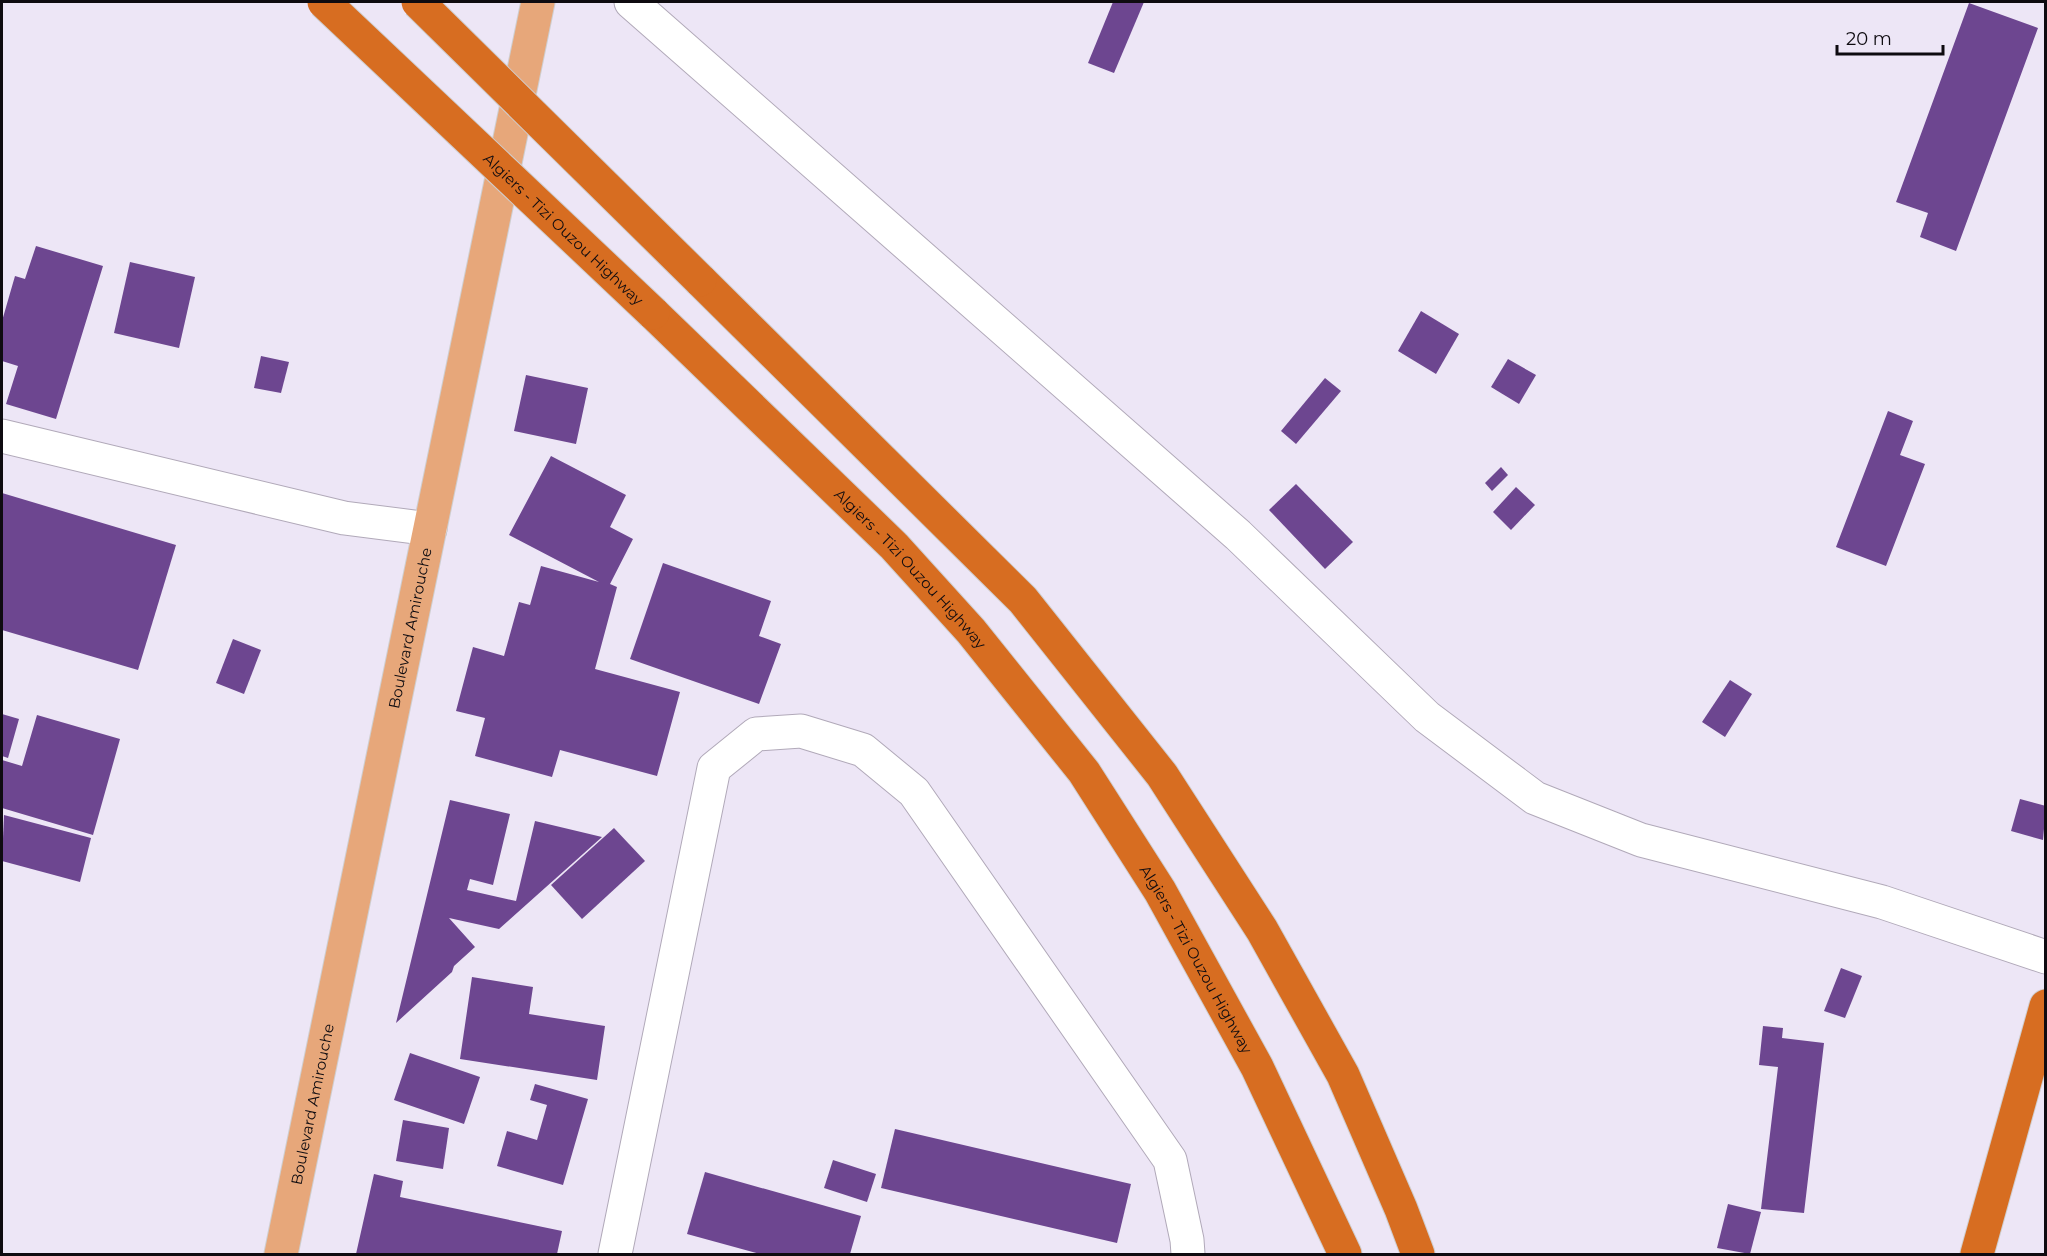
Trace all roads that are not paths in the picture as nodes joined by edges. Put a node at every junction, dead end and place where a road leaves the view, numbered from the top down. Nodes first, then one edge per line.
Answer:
1 (324, 2) edge
2 (418, 2) edge
3 (538, 2) edge
4 (631, 2) edge
5 (2, 436) edge
6 (430, 529) junction
7 (2046, 957) edge
8 (2046, 1006) edge
9 (281, 1254) edge
10 (615, 1254) edge
11 (1188, 1254) edge
12 (1345, 1254) edge
13 (1418, 1254) edge
14 (1977, 1254) edge

1 - 12 highway, Algiers - Tizi Ouzou Highway, bridge
2 - 13 highway, bridge
3 - 6 main road, Boulevard Amirouche
4 - 7 street
5 - 6 street
6 - 9 main road, Boulevard Amirouche
8 - 14 highway
10 - 11 street

